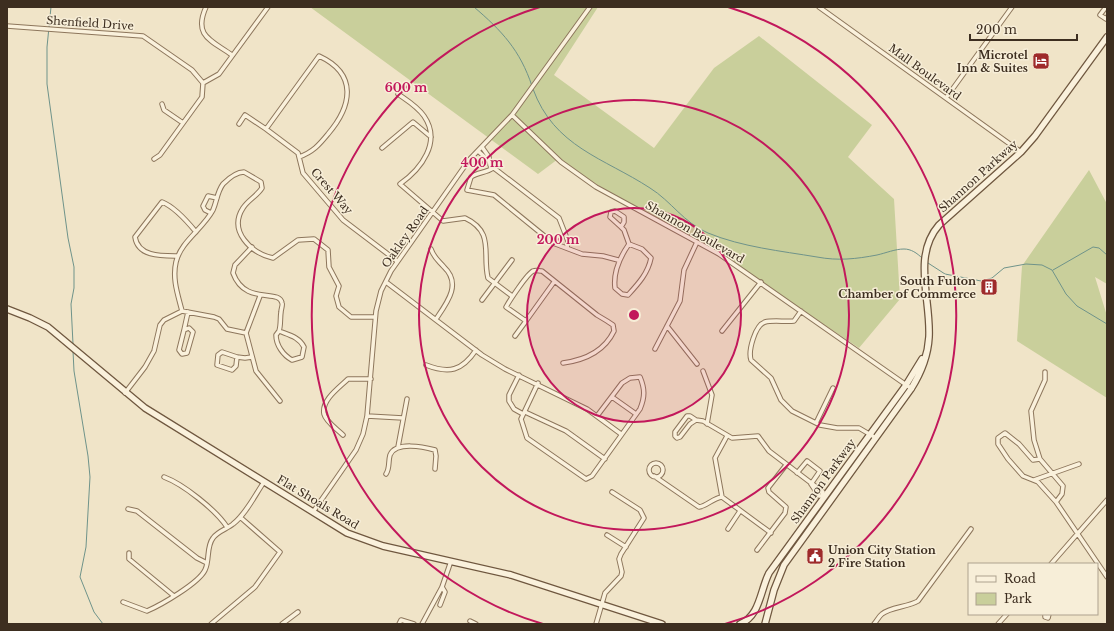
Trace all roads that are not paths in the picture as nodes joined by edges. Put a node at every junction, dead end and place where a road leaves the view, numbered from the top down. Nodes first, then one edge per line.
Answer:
1 (206, 7) edge
2 (268, 7) edge
3 (590, 7) edge
4 (819, 7) edge
5 (1012, 7) edge
6 (1106, 7) edge
7 (1107, 17) edge
8 (7, 26) edge
9 (1107, 37) edge
10 (232, 55) junction
11 (203, 83) junction
12 (398, 94) dead end
13 (946, 98) junction
14 (162, 104) dead end
15 (512, 116) junction
16 (183, 124) junction
17 (239, 124) dead end
18 (266, 129) junction
19 (431, 137) junction
20 (482, 147) junction
21 (382, 148) dead end
22 (478, 151) junction
23 (1020, 152) junction
24 (299, 156) junction
25 (154, 159) dead end
26 (488, 160) junction
27 (492, 166) junction
28 (217, 198) junction
29 (211, 213) junction
30 (432, 213) junction
31 (621, 227) junction
32 (196, 232) junction
33 (697, 242) junction
34 (629, 244) junction
35 (252, 247) junction
36 (566, 248) junction
37 (431, 249) dead end
38 (178, 256) junction
39 (512, 260) dead end
40 (618, 260) junction
41 (397, 261) junction
42 (386, 282) junction
43 (554, 282) junction
44 (761, 282) junction
45 (494, 283) junction
46 (260, 296) junction
47 (512, 296) junction
48 (482, 300) dead end
49 (7, 309) edge
50 (182, 311) junction
51 (801, 311) junction
52 (188, 312) junction
53 (375, 317) junction
54 (436, 319) junction
55 (526, 321) junction
56 (668, 326) junction
57 (184, 330) junction
58 (279, 331) junction
59 (722, 331) dead end
60 (246, 333) junction
61 (515, 336) dead end
62 (655, 349) dead end
63 (476, 350) junction
64 (927, 350) junction
65 (237, 357) junction
66 (252, 357) junction
67 (563, 363) dead end
68 (697, 364) dead end
69 (426, 365) dead end
70 (703, 371) dead end
71 (1045, 372) dead end
72 (519, 375) junction
73 (371, 379) junction
74 (538, 383) junction
75 (906, 385) junction
76 (833, 388) dead end
77 (912, 389) junction
78 (125, 393) junction
79 (612, 397) junction
80 (407, 399) dead end
81 (280, 401) dead end
82 (524, 413) junction
83 (636, 414) junction
84 (367, 416) junction
85 (597, 416) junction
86 (403, 418) junction
87 (696, 420) junction
88 (816, 423) junction
89 (707, 424) junction
90 (621, 434) junction
91 (870, 434) junction
92 (343, 435) dead end
93 (727, 436) junction
94 (876, 438) junction
95 (398, 447) junction
96 (605, 459) junction
97 (1040, 459) junction
98 (1079, 464) dead end
99 (786, 465) junction
100 (435, 468) dead end
101 (1052, 472) junction
102 (797, 473) junction
103 (386, 474) dead end
104 (654, 476) dead end
105 (164, 478) dead end
106 (1034, 480) junction
107 (264, 482) junction
108 (612, 492) dead end
109 (722, 497) junction
110 (1107, 500) edge
111 (1056, 502) junction
112 (128, 509) dead end
113 (740, 511) junction
114 (313, 512) junction
115 (240, 517) junction
116 (227, 527) junction
117 (971, 528) dead end
118 (728, 529) dead end
119 (771, 533) junction
120 (1077, 534) junction
121 (607, 535) dead end
122 (626, 547) junction
123 (757, 550) dead end
124 (128, 553) dead end
125 (451, 561) junction
126 (207, 562) junction
127 (1052, 563) edge
128 (1098, 563) edge
129 (1098, 563) edge
130 (1107, 576) edge
131 (442, 586) junction
132 (174, 596) junction
133 (123, 602) dead end
134 (601, 604) junction
135 (440, 605) dead end
136 (298, 612) dead end
137 (1006, 615) edge
138 (470, 621) dead end
139 (211, 624) edge
140 (282, 624) edge
141 (399, 624) edge
142 (414, 624) edge
143 (422, 624) edge
144 (476, 624) edge
145 (596, 624) edge
146 (662, 624) edge
147 (740, 624) edge
148 (765, 624) edge
149 (874, 624) edge
150 (998, 624) edge

1 - 10 street
2 - 10 street
3 - 15 street, Oakley Road
4 - 13 street, Mall Boulevard
5 - 13 street
6 - 7 street
8 - 11 street, Shenfield Drive
9 - 23 street, Shannon Parkway
10 - 11 street
11 - 16 street
12 - 19 street
13 - 23 street, Mall Boulevard
14 - 16 street
15 - 20 street, Oakley Road
15 - 33 street, Shannon Boulevard
16 - 25 street
17 - 18 street
18 - 24 street
18 - 24 street
19 - 21 street
19 - 30 street
20 - 22 street, Oakley Road
20 - 26 street
22 - 26 street
22 - 30 street, Oakley Road
23 - 64 street, Shannon Parkway
24 - 41 street, Crest Way
26 - 27 street
27 - 36 street
27 - 36 street
28 - 29 street
28 - 29 street
28 - 35 street
29 - 32 street
30 - 41 street, Oakley Road
30 - 45 street
31 - 31 street
31 - 34 street
32 - 38 street
32 - 38 street
33 - 44 street, Shannon Boulevard
33 - 56 street
34 - 40 street
34 - 40 street
35 - 46 street
35 - 53 street
36 - 40 street
37 - 54 street
38 - 50 street
39 - 45 street
41 - 42 street, Oakley Road
42 - 53 street, Oakley Road
42 - 54 street
43 - 47 street
43 - 55 street
43 - 67 street
44 - 51 street, Shannon Boulevard
44 - 59 street
45 - 47 street
45 - 48 street
46 - 58 street
46 - 60 street
47 - 55 street
49 - 78 street, Flat Shoals Road
50 - 52 street
50 - 78 street
51 - 75 street, Shannon Boulevard
51 - 88 street
52 - 57 street
52 - 60 street
53 - 73 street, Oakley Road
54 - 63 street
55 - 61 street
56 - 62 street
56 - 68 street
57 - 57 street
58 - 58 street
60 - 66 street
63 - 69 street
63 - 72 street
64 - 75 street, Shannon Parkway
64 - 77 street, Shannon Parkway
65 - 65 street
65 - 66 street
66 - 81 street
70 - 89 street
71 - 97 street
72 - 74 street
72 - 82 street
73 - 84 street, Oakley Road
73 - 92 street
74 - 82 street
74 - 85 street
75 - 77 street, Shannon Boulevard
75 - 91 street, Shannon Parkway
76 - 88 street
77 - 94 street, Shannon Parkway
78 - 107 street, Flat Shoals Road
79 - 83 street
79 - 83 street
79 - 85 street
80 - 86 street
82 - 96 street
82 - 96 street
83 - 90 street
84 - 86 street
84 - 114 street, Oakley Road
85 - 90 street
86 - 95 street
87 - 87 street
87 - 89 street
88 - 91 street
89 - 93 street
90 - 96 street
91 - 94 street
91 - 147 street, Shannon Parkway
93 - 99 street
93 - 109 street
94 - 148 street, Shannon Parkway
95 - 100 street
95 - 103 street
97 - 101 street
97 - 106 street
98 - 101 street
99 - 102 street
99 - 119 street
101 - 106 street
101 - 111 street
102 - 102 street
104 - 109 street
105 - 116 street
106 - 111 street
107 - 114 street, Flat Shoals Road
107 - 115 street
108 - 122 street
109 - 113 street
110 - 120 street
111 - 120 street
112 - 126 street
113 - 118 street
113 - 119 street
114 - 125 street, Flat Shoals Road
115 - 116 street
115 - 139 street
116 - 126 street
117 - 149 street
119 - 123 street
120 - 127 street
120 - 129 street
121 - 122 street
122 - 134 street
124 - 132 street
125 - 131 street
125 - 134 street, Flat Shoals Road
126 - 132 street
128 - 130 street
131 - 135 street
131 - 143 street
132 - 133 street
134 - 145 street
134 - 146 street, Flat Shoals Road
136 - 140 street
137 - 150 street
138 - 144 street
141 - 142 street

